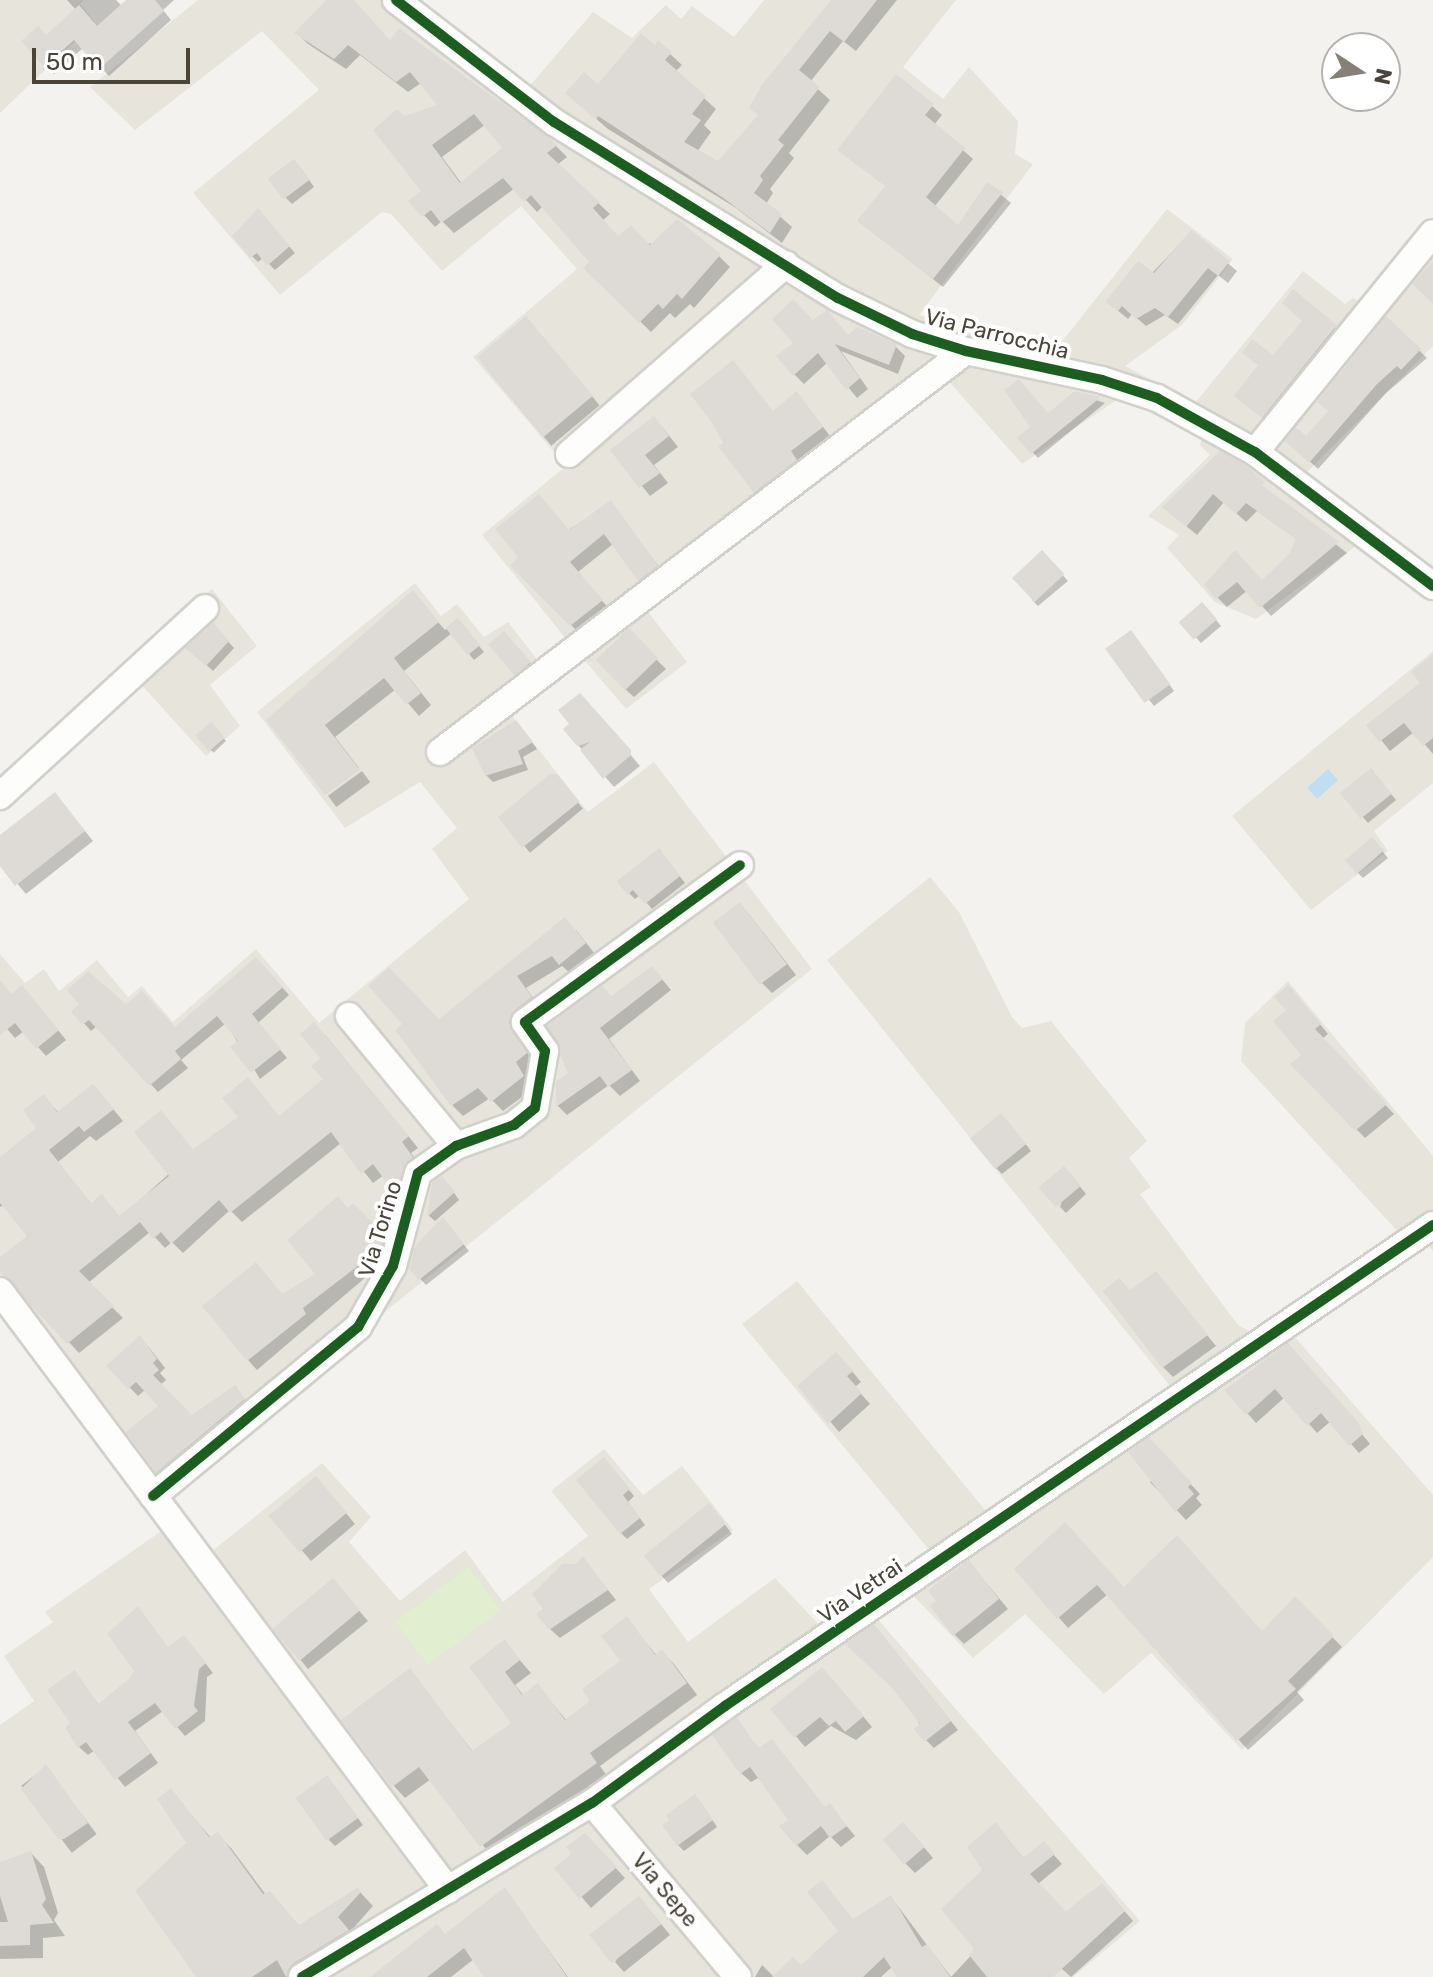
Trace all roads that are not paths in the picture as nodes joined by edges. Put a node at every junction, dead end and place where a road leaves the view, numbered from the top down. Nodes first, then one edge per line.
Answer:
1 (396, 0) edge
2 (1433, 233) edge
3 (786, 264) junction
4 (966, 351) junction
5 (1255, 452) junction
6 (569, 454) dead end
7 (1433, 586) edge
8 (205, 608) dead end
9 (440, 752) dead end
10 (0, 796) edge
11 (740, 865) dead end
12 (349, 1016) dead end
13 (456, 1146) junction
14 (1433, 1225) edge
15 (0, 1291) edge
16 (153, 1496) junction
17 (592, 1803) junction
18 (448, 1890) junction
19 (302, 1977) edge
20 (738, 1977) edge

1 - 3 street, Via Parrocchia
2 - 5 street
3 - 4 street, Via Parrocchia
3 - 6 street
4 - 5 street, Via Parrocchia
4 - 9 street
5 - 7 street, Via Parrocchia
8 - 10 street
11 - 13 street, Via Torino
12 - 13 street
13 - 16 street, Via Torino
14 - 17 street, Via Vetrai
15 - 16 street
16 - 18 street
17 - 18 street, Via Vetrai
17 - 20 street, Via Sepe
18 - 19 street, Via Vetrai

